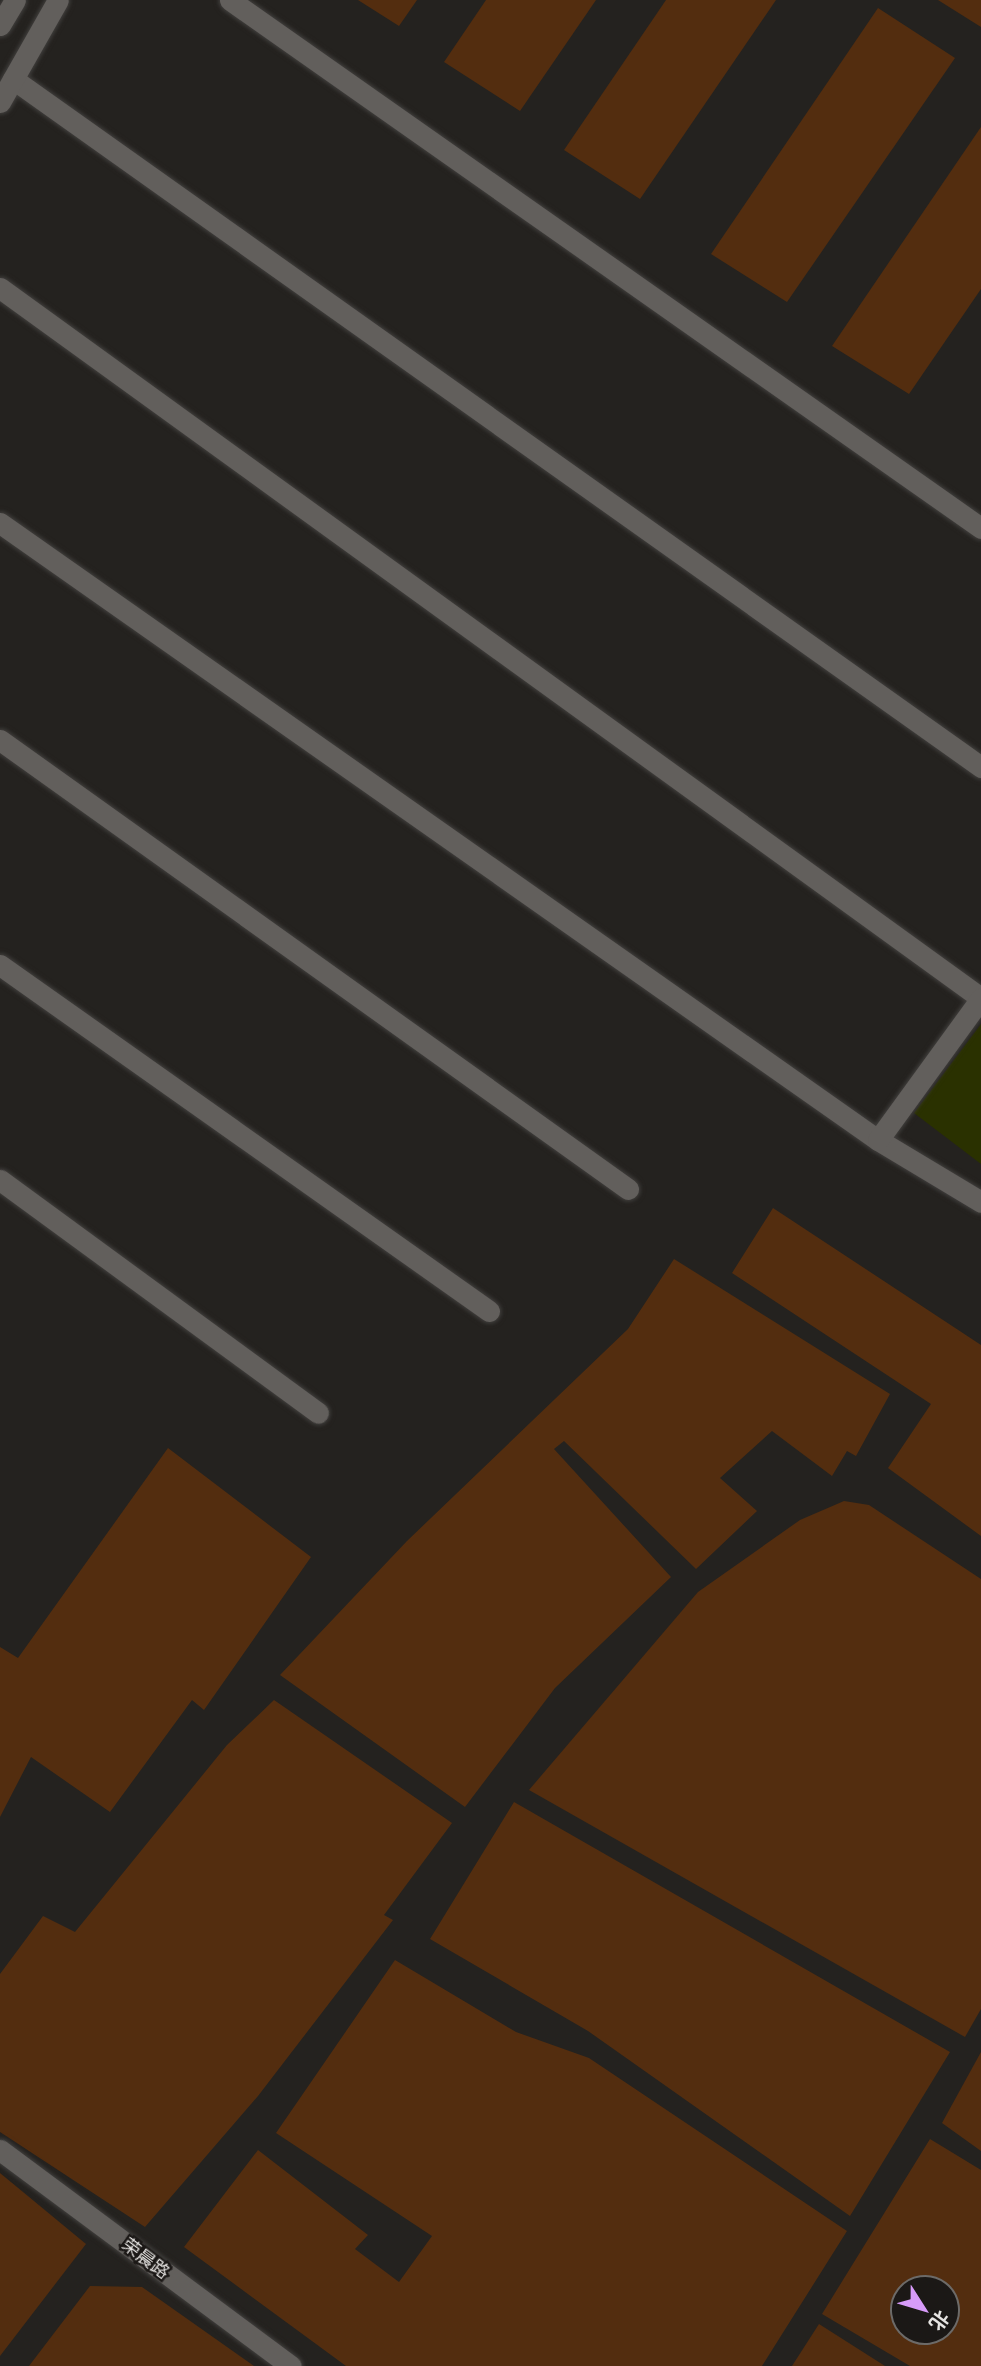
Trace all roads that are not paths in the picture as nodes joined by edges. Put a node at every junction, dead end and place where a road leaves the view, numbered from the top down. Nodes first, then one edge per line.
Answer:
1 (15, 0) edge
2 (58, 0) edge
3 (230, 0) edge
4 (0, 25) edge
5 (13, 79) junction
6 (0, 102) edge
7 (0, 288) edge
8 (0, 523) edge
9 (981, 528) edge
10 (0, 740) edge
11 (981, 767) edge
12 (0, 965) edge
13 (981, 998) edge
14 (878, 1140) junction
15 (0, 1180) edge
16 (628, 1189) dead end
17 (981, 1202) edge
18 (489, 1311) dead end
19 (318, 1413) dead end
20 (0, 2150) edge
21 (291, 2366) edge

1 - 4 street
2 - 5 street
3 - 9 street
5 - 6 street
5 - 11 street
7 - 13 street
8 - 14 street
10 - 16 street
12 - 18 street
13 - 14 street
14 - 17 street
15 - 19 street
20 - 21 street, 荣晨路

